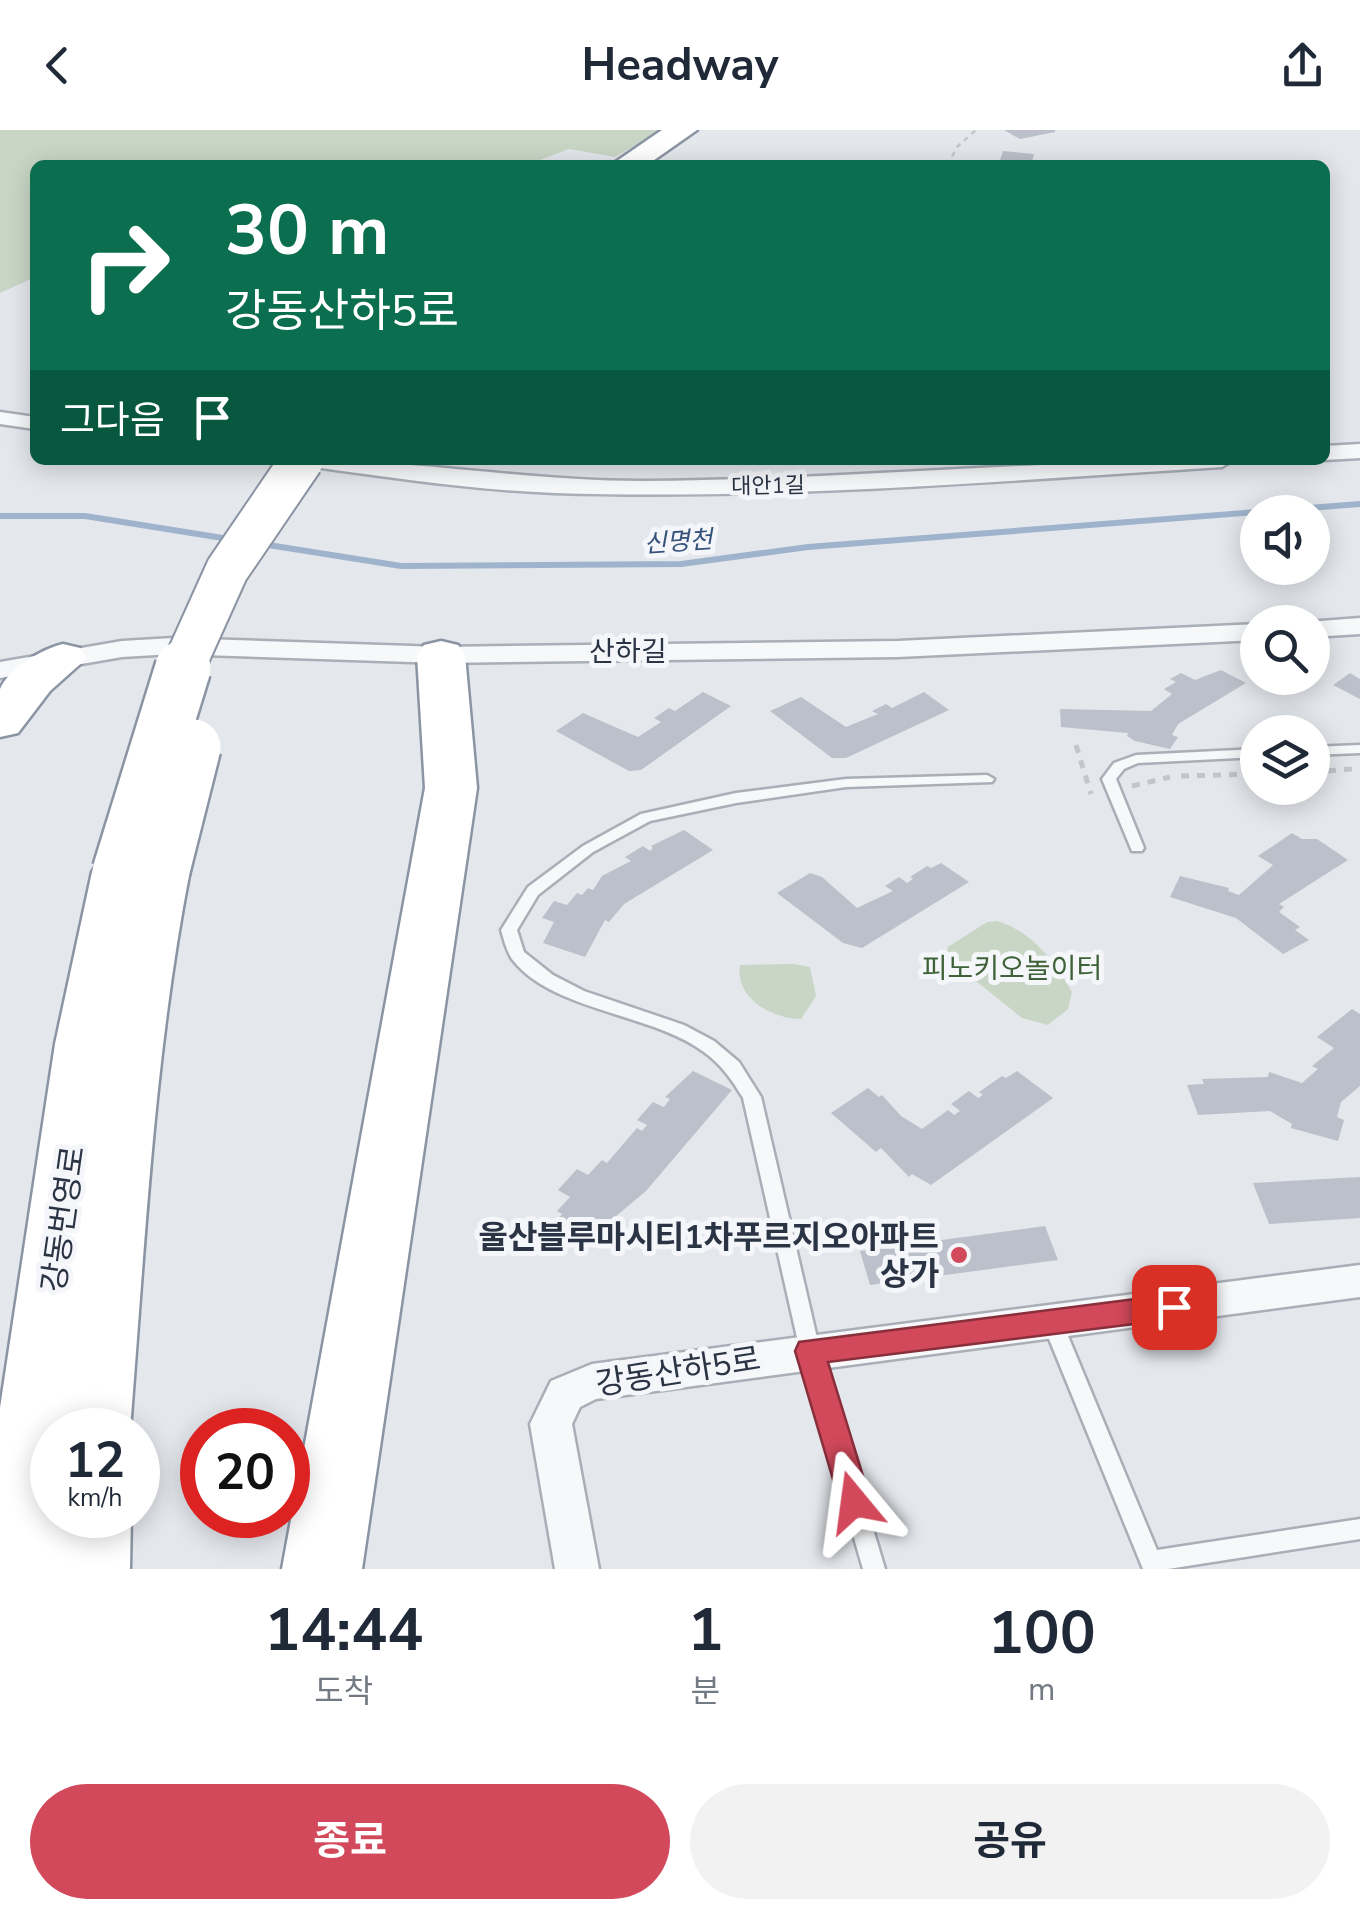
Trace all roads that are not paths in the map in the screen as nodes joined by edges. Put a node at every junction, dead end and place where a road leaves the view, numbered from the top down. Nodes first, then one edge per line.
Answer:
1 (682, 130) edge
2 (700, 130) edge
3 (634, 160) edge
4 (656, 160) edge
5 (0, 418) edge
6 (30, 422) edge
7 (1360, 451) edge
8 (1330, 453) edge
9 (298, 465) edge
10 (324, 465) edge
11 (353, 465) edge
12 (1149, 465) edge
13 (1360, 626) edge
14 (1330, 628) edge
15 (1240, 633) edge
16 (441, 655) junction
17 (63, 658) junction
18 (0, 670) edge
19 (0, 722) edge
20 (1360, 750) edge
21 (1330, 751) edge
22 (1240, 754) edge
23 (987, 779) dead end
24 (1137, 848) dead end
25 (141, 871) junction
26 (1360, 1281) edge
27 (1053, 1324) junction
28 (810, 1351) junction
29 (94, 1408) edge
30 (1360, 1530) edge
31 (91, 1538) edge
32 (1152, 1565) edge
33 (27, 1569) edge
34 (90, 1569) edge
35 (322, 1569) edge
36 (577, 1569) edge
37 (874, 1569) edge

1 - 3 highway
2 - 4 highway
5 - 6 street
7 - 8 street
9 - 25 highway, bridge
10 - 25 highway, bridge
11 - 12 street, 대안1길
13 - 14 street
15 - 16 street, 산하길
16 - 17 street, 산하길
16 - 35 highway
17 - 18 street, 산하길
17 - 19 highway
20 - 21 lane
22 - 24 lane
23 - 28 lane
25 - 29 highway, 강동번영로
25 - 33 highway, 강동번영로
26 - 27 street, 강동산하5로
27 - 28 street, 강동산하5로
27 - 32 lane
28 - 36 street, 강동산하5로
28 - 37 lane
30 - 32 lane
31 - 34 highway

